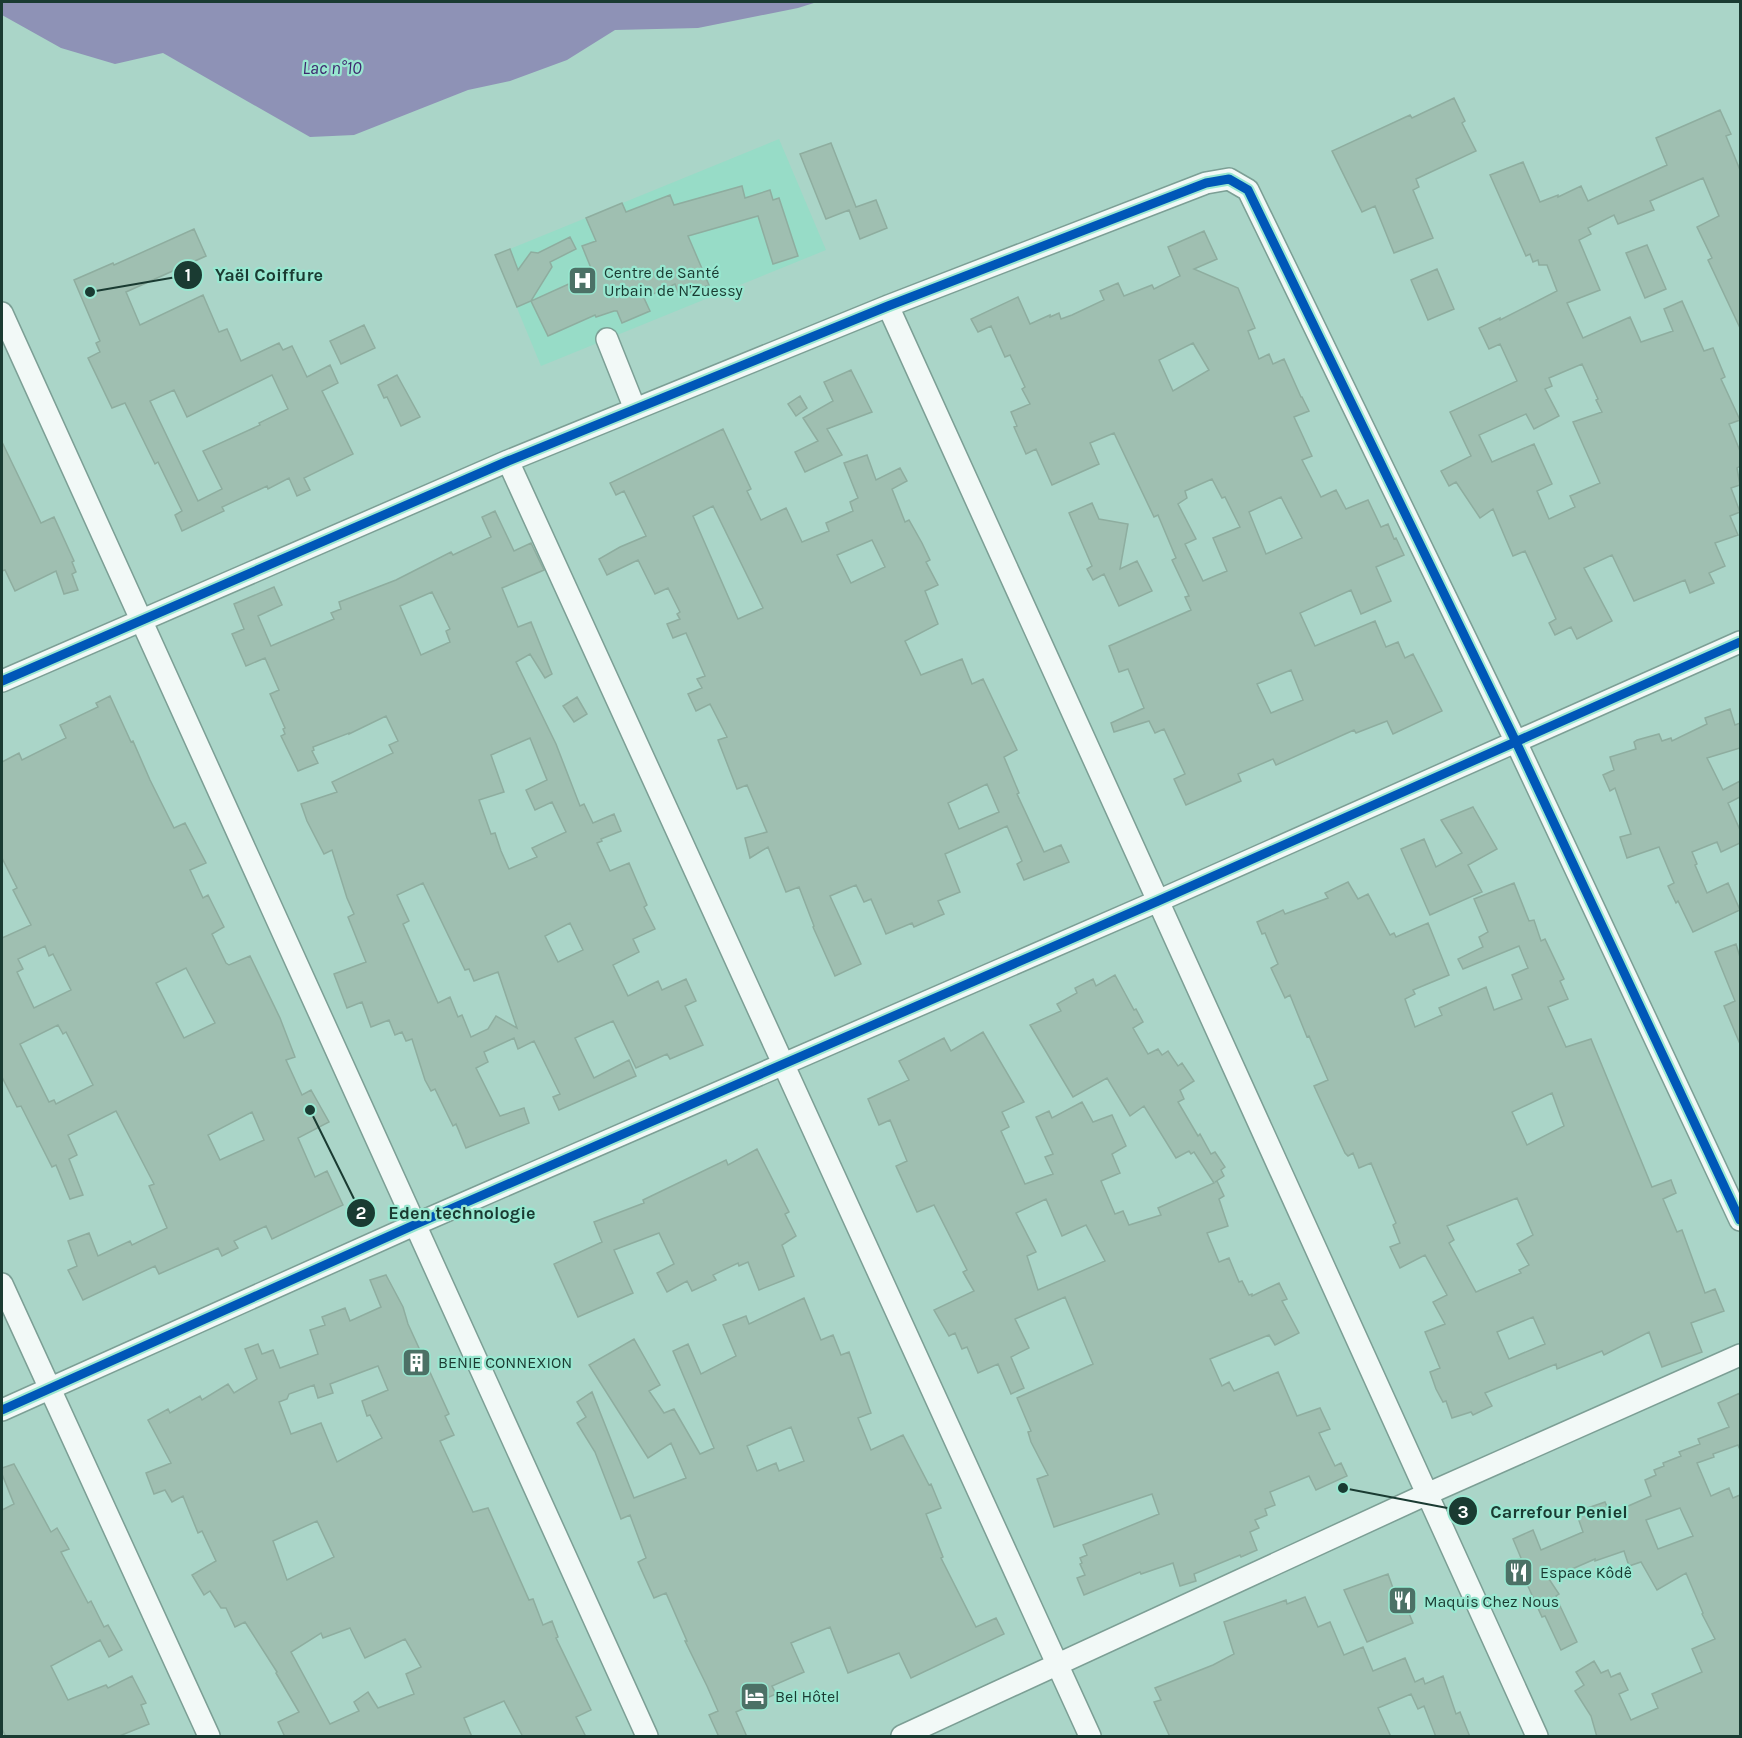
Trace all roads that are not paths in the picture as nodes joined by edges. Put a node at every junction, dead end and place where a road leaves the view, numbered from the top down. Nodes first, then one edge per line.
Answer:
1 (888, 306) junction
2 (2, 313) edge
3 (607, 339) dead end
4 (635, 409) junction
5 (508, 461) junction
6 (141, 621) junction
7 (1740, 642) edge
8 (2, 681) edge
9 (1516, 742) junction
10 (1158, 901) junction
11 (782, 1064) junction
12 (1740, 1220) edge
13 (414, 1225) junction
14 (2, 1284) edge
15 (1740, 1355) edge
16 (49, 1388) junction
17 (2, 1410) edge
18 (1427, 1494) junction
19 (1058, 1666) junction
20 (208, 1737) edge
21 (647, 1737) edge
22 (902, 1737) edge
23 (1090, 1737) edge
24 (1537, 1737) edge

1 - 4 street
1 - 9 street
1 - 10 street
2 - 6 street
3 - 4 street
4 - 5 street
5 - 6 street
5 - 11 street
6 - 8 street
6 - 13 street
7 - 9 street
9 - 10 street
9 - 12 street
10 - 11 street
10 - 18 street
11 - 13 street
11 - 19 street
13 - 16 street
13 - 21 street
14 - 16 street
15 - 18 street
16 - 17 street
16 - 20 street
18 - 19 street
18 - 24 street
19 - 22 street
19 - 23 street

